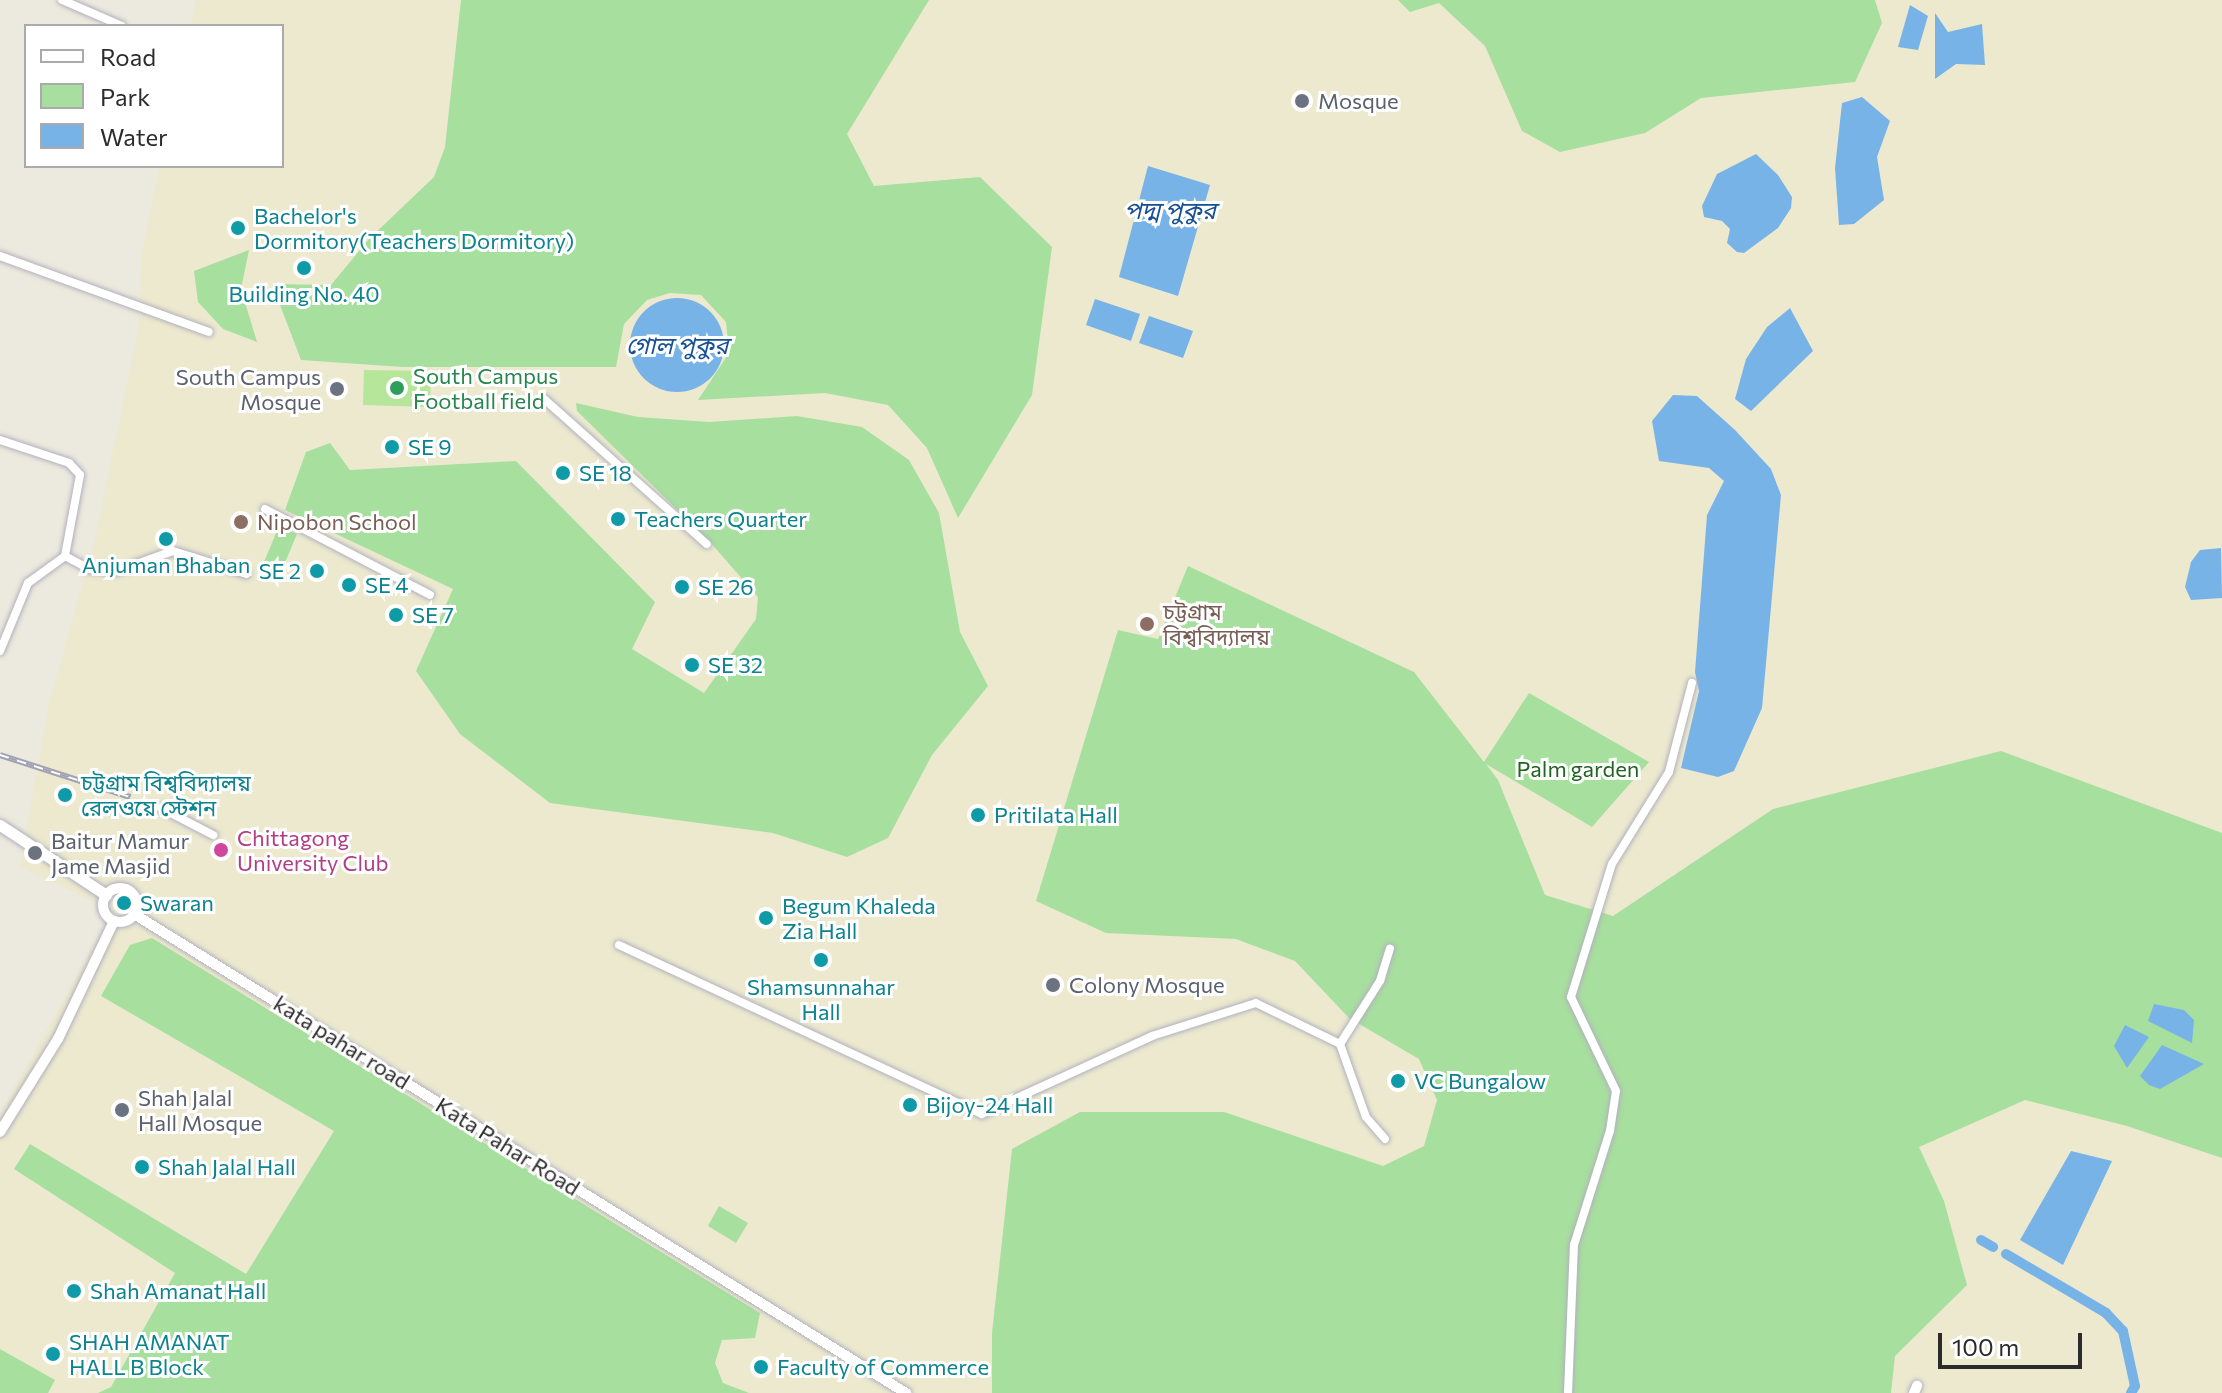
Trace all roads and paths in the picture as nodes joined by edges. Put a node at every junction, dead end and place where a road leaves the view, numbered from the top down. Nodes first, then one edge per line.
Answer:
1 (62, 0) edge
2 (117, 24) edge
3 (0, 256) edge
4 (209, 332) dead end
5 (544, 399) dead end
6 (0, 440) edge
7 (265, 509) dead end
8 (707, 544) dead end
9 (65, 556) junction
10 (247, 574) dead end
11 (430, 595) dead end
12 (0, 651) edge
13 (1692, 683) dead end
14 (161, 808) dead end
15 (0, 825) edge
16 (213, 835) dead end
17 (106, 895) junction
18 (134, 914) junction
19 (114, 921) junction
20 (152, 925) dead end
21 (619, 945) dead end
22 (1390, 948) dead end
23 (1340, 1044) junction
24 (0, 1132) edge
25 (1385, 1139) dead end
26 (859, 1362) junction
27 (906, 1393) edge
28 (1568, 1393) edge

1 - 2 street
3 - 4 street
5 - 8 street
6 - 9 street
7 - 11 street
9 - 10 street
9 - 12 street
13 - 28 street
14 - 16 street
15 - 17 main road
17 - 18 street
17 - 19 street
18 - 19 street
18 - 26 street, Kata Pahar Road
19 - 24 street
20 - 26 street, kata pahar road
21 - 23 street
22 - 23 street
23 - 25 street
26 - 27 street, Kata Pahar Road

